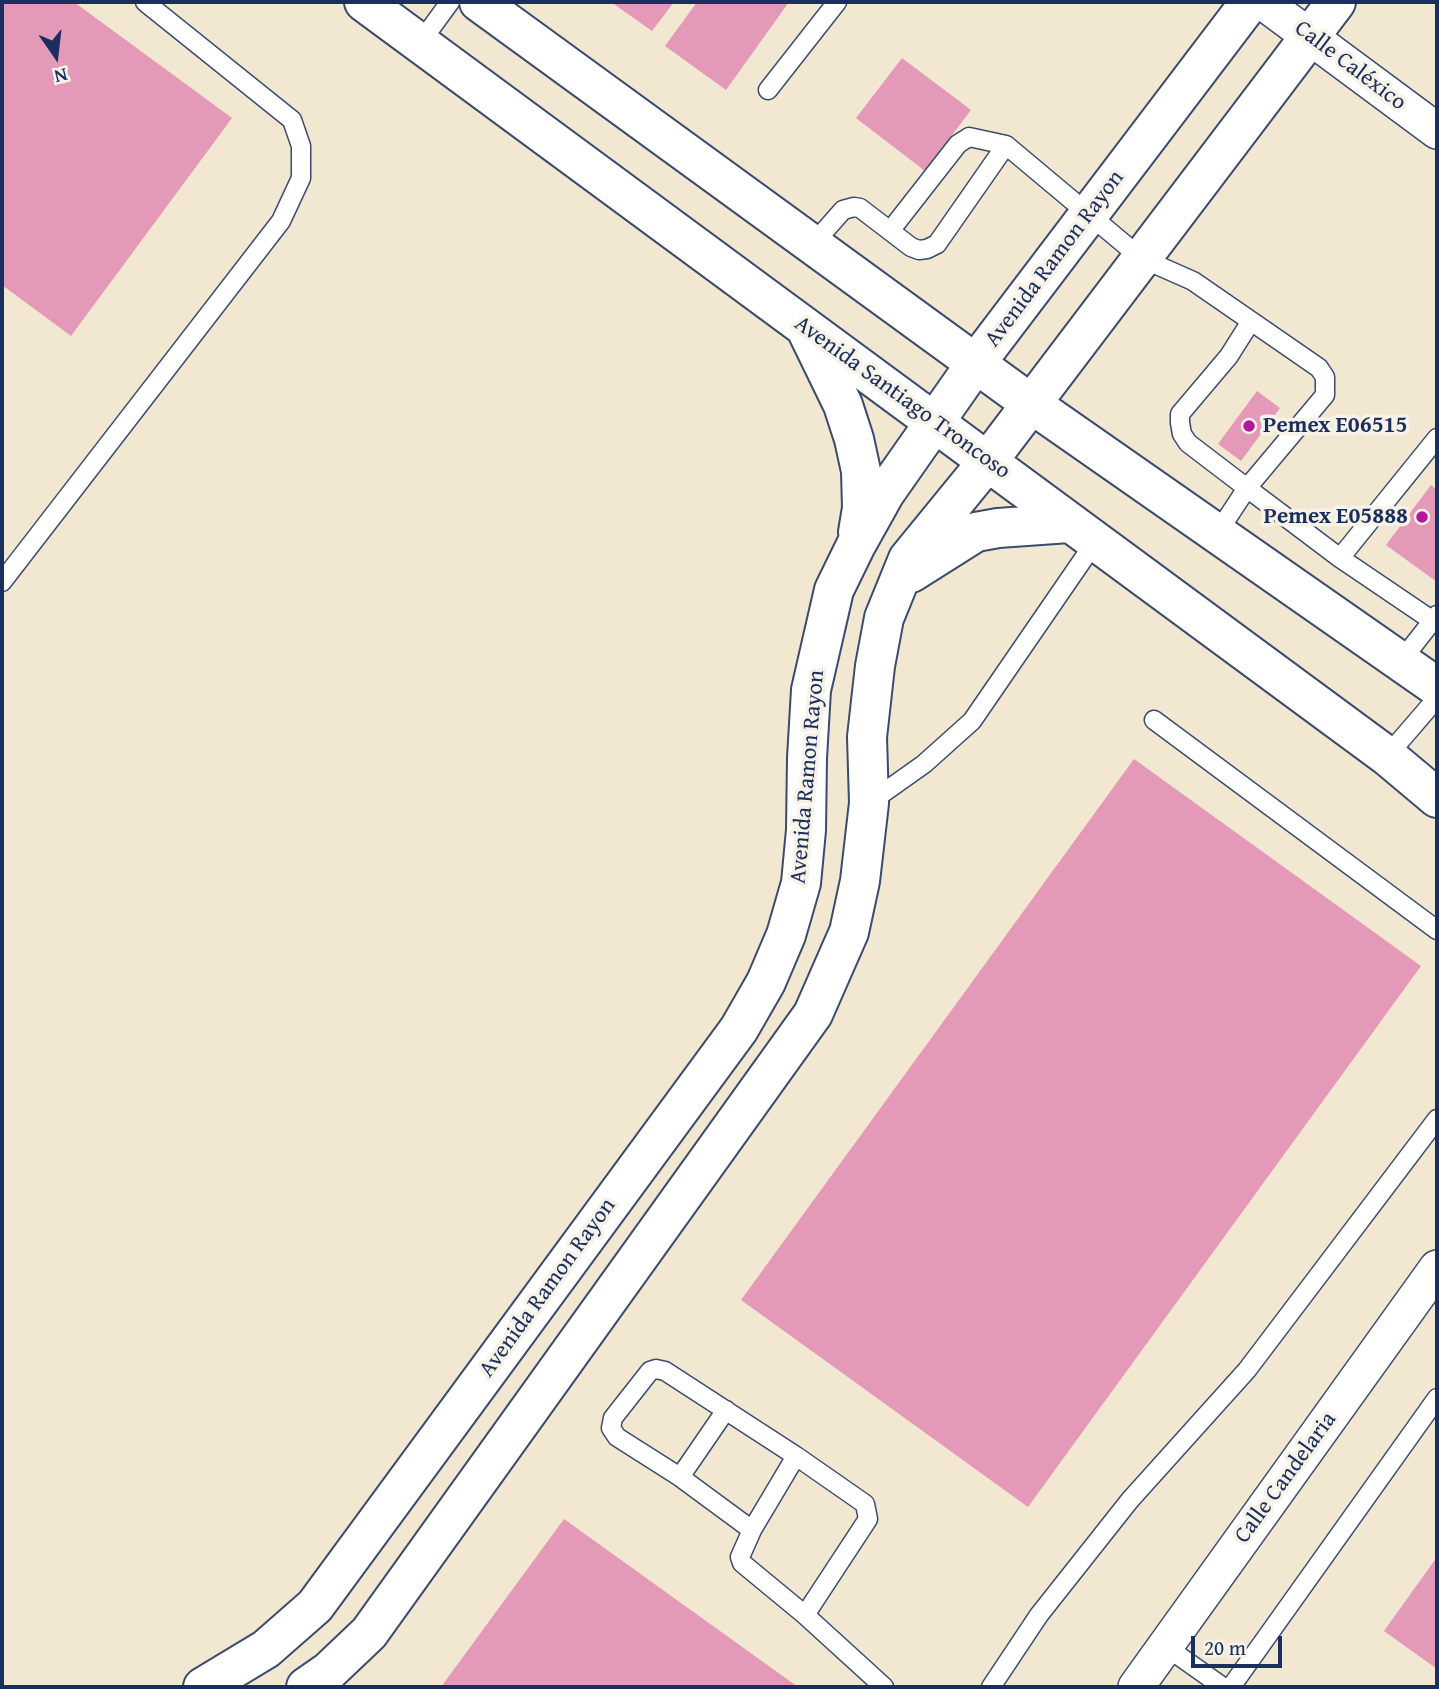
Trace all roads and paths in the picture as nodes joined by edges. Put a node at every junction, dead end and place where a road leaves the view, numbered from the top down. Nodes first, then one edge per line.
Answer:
1 (145, 2) edge
2 (364, 2) edge
3 (450, 2) edge
4 (479, 2) edge
5 (837, 2) edge
6 (1250, 2) edge
7 (1263, 2) edge
8 (1336, 2) edge
9 (1311, 37) junction
10 (420, 43) junction
11 (768, 90) dead end
12 (1437, 131) edge
13 (1006, 145) junction
14 (1090, 213) junction
15 (890, 231) junction
16 (813, 244) junction
17 (1141, 258) junction
18 (1251, 321) junction
19 (804, 326) junction
20 (976, 363) junction
21 (1030, 403) junction
22 (934, 423) junction
23 (1435, 445) edge
24 (988, 460) junction
25 (1247, 488) junction
26 (1082, 533) junction
27 (1216, 535) junction
28 (856, 545) junction
29 (1340, 558) junction
30 (900, 579) junction
31 (2, 582) edge
32 (1435, 618) edge
33 (1401, 661) junction
34 (1437, 687) edge
35 (1437, 698) edge
36 (1154, 720) dead end
37 (1387, 756) junction
38 (1437, 798) edge
39 (869, 803) junction
40 (1437, 930) edge
41 (1437, 1119) edge
42 (1437, 1269) edge
43 (1437, 1398) edge
44 (726, 1410) junction
45 (796, 1456) junction
46 (680, 1477) junction
47 (752, 1530) junction
48 (805, 1615) junction
49 (1165, 1646) junction
50 (203, 1687) edge
51 (306, 1687) edge
52 (884, 1687) edge
53 (991, 1687) edge
54 (1136, 1687) edge
55 (1223, 1687) edge
56 (1231, 1687) edge

1 - 31 lane
2 - 10 main road, Avenida Santiago Troncoso
3 - 10 lane
4 - 16 main road
5 - 11 lane
6 - 14 main road, Avenida Ramon Rayon
7 - 9 street, Calle Caléxico
8 - 9 main road
9 - 12 street, Calle Caléxico
9 - 17 main road
10 - 19 main road, Avenida Santiago Troncoso
13 - 14 lane
13 - 15 lane
13 - 15 lane
14 - 17 lane
14 - 20 main road, Avenida Ramon Rayon
15 - 16 lane
16 - 20 main road
17 - 18 lane
17 - 21 main road
18 - 25 lane
18 - 25 lane
19 - 22 main road, Avenida Santiago Troncoso
19 - 28 main road
20 - 21 main road
20 - 22 main road, Avenida Ramon Rayon
21 - 24 main road
21 - 27 main road
22 - 24 main road, Avenida Santiago Troncoso
22 - 28 main road, Avenida Ramon Rayon
23 - 29 lane
24 - 26 main road, Avenida Santiago Troncoso
24 - 30 main road
25 - 27 lane
25 - 29 lane
26 - 30 main road
26 - 37 main road, Avenida Santiago Troncoso
26 - 39 lane
27 - 33 main road
28 - 50 main road, Avenida Ramon Rayon
29 - 32 lane
30 - 39 main road
32 - 33 lane
33 - 34 main road
35 - 37 lane
36 - 40 lane
37 - 38 main road, Avenida Santiago Troncoso
39 - 51 main road
41 - 53 lane
42 - 49 street, Calle Candelaria
43 - 56 lane
44 - 45 lane
44 - 46 lane
44 - 46 lane
45 - 47 lane
45 - 48 lane
46 - 47 lane
47 - 48 lane
48 - 52 lane
49 - 54 street, Calle Candelaria
49 - 55 lane

